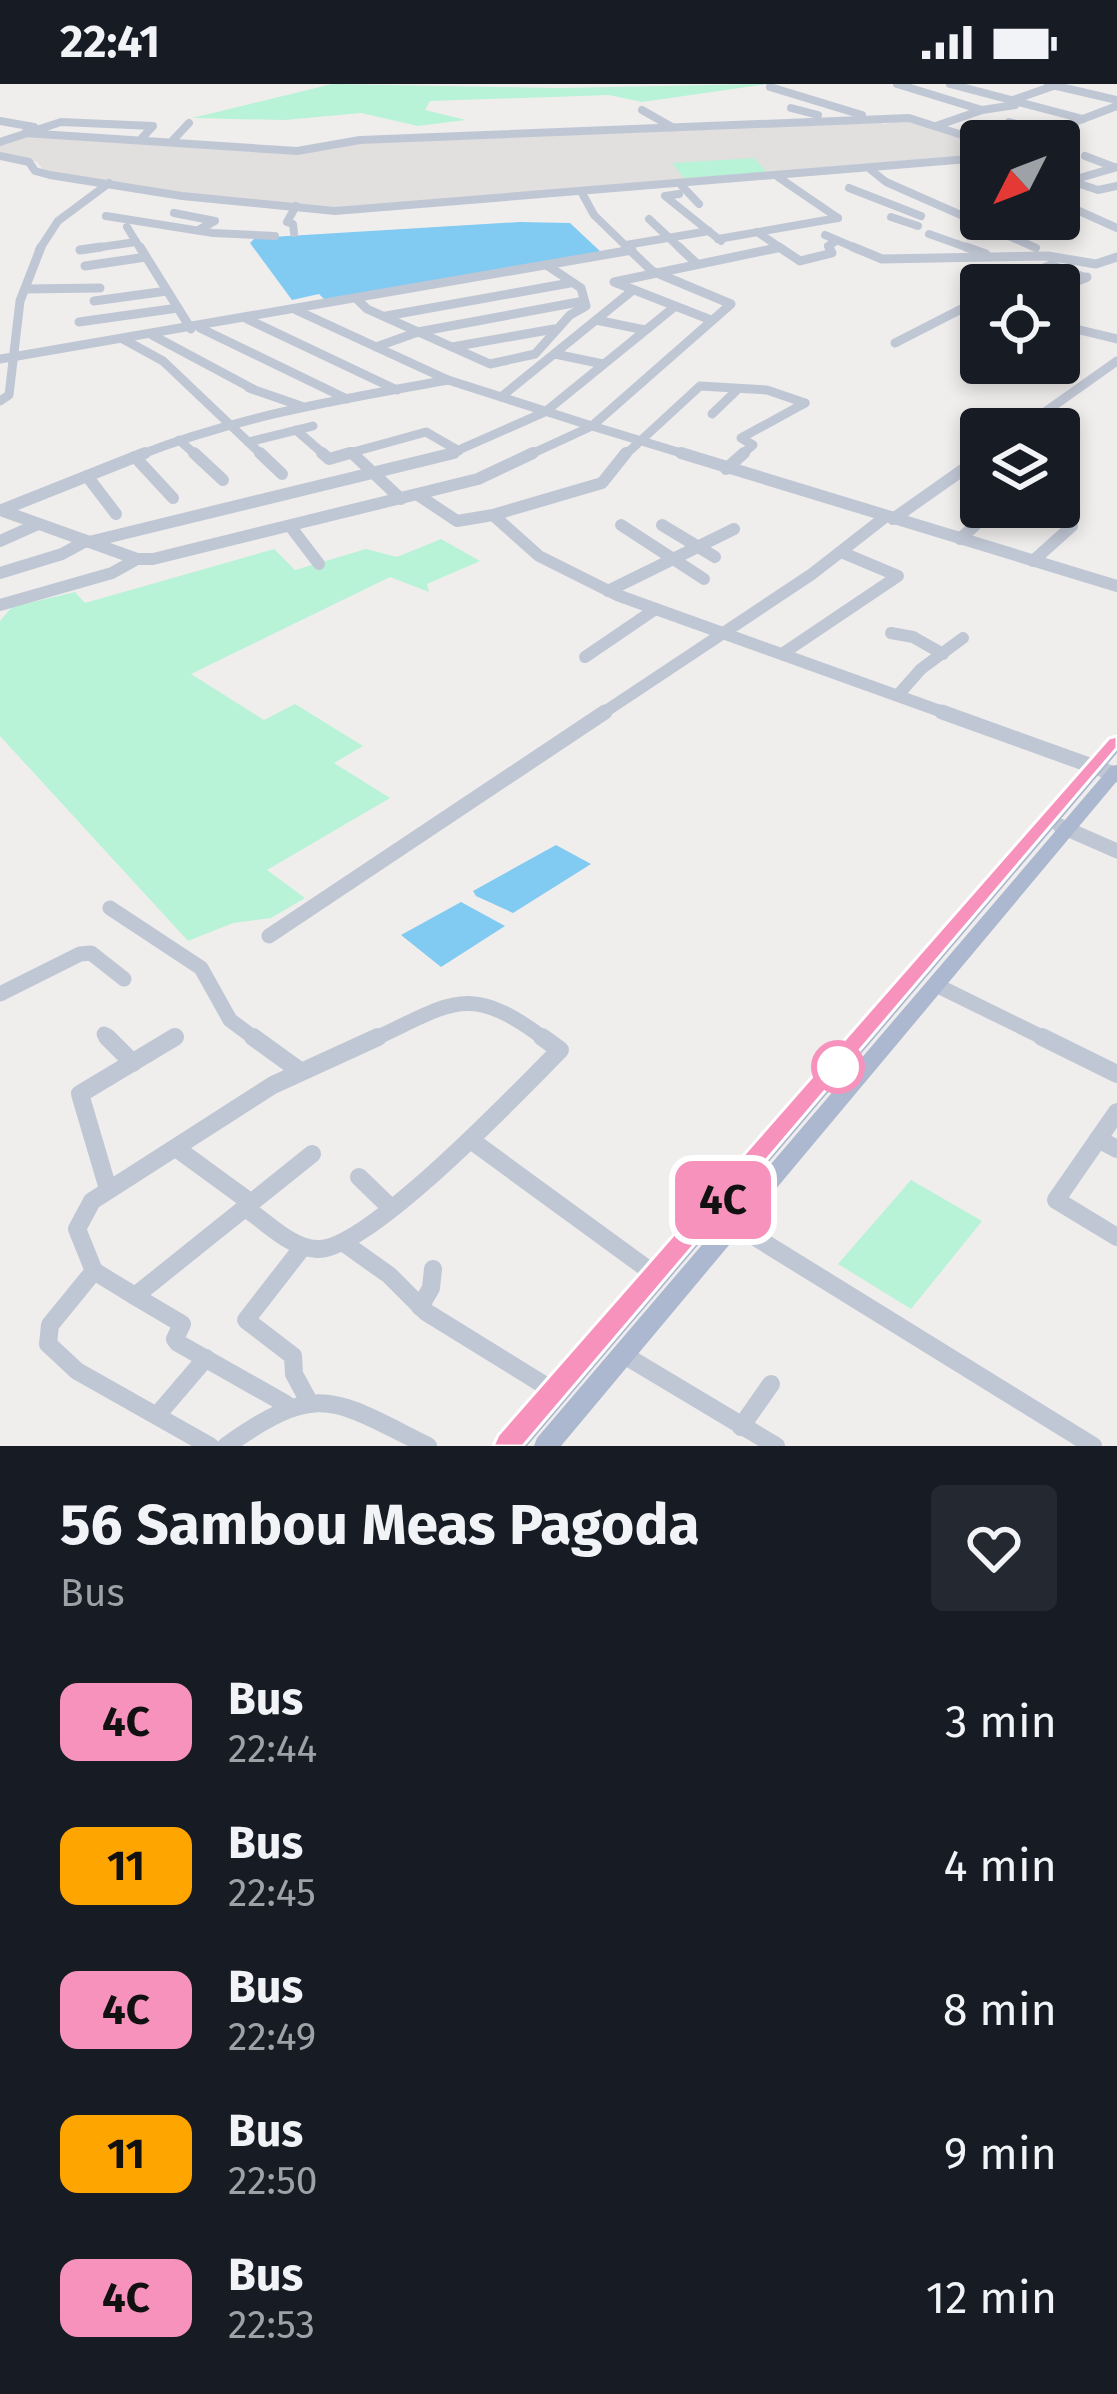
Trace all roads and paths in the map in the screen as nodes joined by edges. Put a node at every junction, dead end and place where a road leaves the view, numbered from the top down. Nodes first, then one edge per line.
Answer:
1 (897, 84) edge
2 (950, 84) edge
3 (1054, 84) edge
4 (770, 87) dead end
5 (1089, 93) junction
6 (936, 95) junction
7 (920, 100) dead end
8 (1012, 100) junction
9 (1069, 100) dead end
10 (1058, 102) dead end
11 (1117, 103) edge
12 (1026, 104) junction
13 (1045, 108) junction
14 (642, 110) dead end
15 (982, 110) junction
16 (1094, 115) junction
17 (1083, 118) junction
18 (872, 119) junction
19 (834, 120) junction
20 (1079, 120) edge
21 (0, 121) edge
22 (795, 121) junction
23 (1115, 121) edge
24 (189, 123) dead end
25 (936, 126) junction
26 (672, 127) junction
27 (39, 128) junction
28 (25, 133) junction
29 (217, 133) dead end
30 (960, 134) edge
31 (142, 138) junction
32 (173, 140) junction
33 (0, 142) edge
34 (207, 143) junction
35 (0, 156) edge
36 (1085, 156) dead end
37 (960, 159) edge
38 (1116, 167) edge
39 (871, 170) junction
40 (1080, 171) edge
41 (1086, 175) junction
42 (1080, 176) edge
43 (778, 178) junction
44 (109, 183) junction
45 (1080, 184) edge
46 (1117, 187) edge
47 (849, 188) dead end
48 (685, 189) junction
49 (582, 193) junction
50 (198, 197) junction
51 (698, 204) dead end
52 (296, 206) junction
53 (947, 207) junction
54 (1080, 211) edge
55 (960, 212) edge
56 (1083, 212) junction
57 (174, 213) junction
58 (1080, 213) edge
59 (106, 216) dead end
60 (891, 217) dead end
61 (649, 219) dead end
62 (920, 221) junction
63 (157, 222) junction
64 (127, 227) dead end
65 (1117, 228) edge
66 (198, 230) junction
67 (758, 232) junction
68 (294, 233) dead end
69 (928, 233) dead end
70 (713, 235) junction
71 (825, 235) dead end
72 (275, 236) dead end
73 (670, 238) junction
74 (1020, 240) edge
75 (836, 241) junction
76 (136, 242) junction
77 (628, 248) junction
78 (777, 248) junction
79 (1036, 248) dead end
80 (80, 250) dead end
81 (884, 251) dead end
82 (738, 256) junction
83 (1117, 256) edge
84 (146, 257) junction
85 (994, 257) junction
86 (1008, 257) junction
87 (897, 258) junction
88 (696, 263) junction
89 (1013, 264) edge
90 (1097, 265) junction
91 (85, 266) dead end
92 (548, 266) junction
93 (652, 271) junction
94 (1080, 276) edge
95 (1086, 278) junction
96 (1080, 280) edge
97 (570, 283) junction
98 (100, 288) dead end
99 (26, 289) junction
100 (633, 290) junction
101 (167, 291) junction
102 (357, 299) junction
103 (94, 301) dead end
104 (584, 301) junction
105 (178, 308) junction
106 (673, 308) junction
107 (296, 310) junction
108 (960, 310) edge
109 (383, 316) junction
110 (247, 319) junction
111 (596, 320) junction
112 (711, 320) junction
113 (79, 322) dead end
114 (195, 328) junction
115 (556, 328) junction
116 (645, 330) junction
117 (1080, 330) edge
118 (418, 332) junction
119 (151, 335) junction
120 (1117, 339) edge
121 (123, 340) junction
122 (895, 343) dead end
123 (376, 347) junction
124 (452, 347) junction
125 (554, 354) junction
126 (6, 358) edge
127 (1117, 362) edge
128 (603, 364) junction
129 (202, 372) dead end
130 (448, 380) junction
131 (253, 389) junction
132 (397, 390) junction
133 (736, 391) junction
134 (501, 397) junction
135 (347, 399) junction
136 (0, 401) edge
137 (301, 406) junction
138 (1051, 408) edge
139 (545, 412) junction
140 (712, 414) dead end
141 (228, 423) junction
142 (313, 426) dead end
143 (592, 427) junction
144 (296, 430) junction
145 (179, 440) junction
146 (248, 442) junction
147 (640, 442) junction
148 (459, 451) junction
149 (352, 453) junction
150 (134, 458) junction
151 (726, 469) junction
152 (960, 471) edge
153 (282, 474) dead end
154 (375, 475) junction
155 (88, 476) junction
156 (224, 480) dead end
157 (418, 495) junction
158 (173, 498) dead end
159 (401, 499) junction
160 (1, 510) edge
161 (116, 514) dead end
162 (493, 515) junction
163 (889, 518) junction
164 (38, 524) junction
165 (662, 524) dead end
166 (621, 525) dead end
167 (290, 526) junction
168 (972, 528) edge
169 (1070, 528) edge
170 (734, 529) dead end
171 (960, 539) junction
172 (0, 541) edge
173 (88, 542) junction
174 (700, 548) junction
175 (841, 552) junction
176 (715, 557) dead end
177 (136, 559) junction
178 (669, 559) junction
179 (1033, 561) junction
180 (319, 564) dead end
181 (0, 573) edge
182 (704, 579) dead end
183 (1117, 586) edge
184 (608, 591) junction
185 (0, 605) edge
186 (654, 610) junction
187 (890, 632) dead end
188 (723, 634) junction
189 (963, 638) dead end
190 (785, 652) junction
191 (943, 654) junction
192 (586, 657) dead end
193 (898, 695) junction
194 (1117, 743) edge
195 (1111, 771) edge
196 (1058, 826) junction
197 (1117, 851) edge
198 (110, 908) dead end
199 (269, 936) dead end
200 (124, 979) dead end
201 (936, 985) junction
202 (0, 994) edge
203 (104, 1034) dead end
204 (175, 1037) dead end
205 (133, 1063) junction
206 (300, 1071) junction
207 (1117, 1074) edge
208 (1117, 1112) edge
209 (1098, 1139) junction
210 (472, 1141) junction
211 (176, 1148) junction
212 (1117, 1149) edge
213 (312, 1154) dead end
214 (359, 1177) dead end
215 (108, 1189) junction
216 (247, 1205) junction
217 (391, 1208) junction
218 (713, 1211) junction
219 (734, 1224) junction
220 (1117, 1237) edge
221 (344, 1243) junction
222 (302, 1248) junction
223 (433, 1269) dead end
224 (94, 1271) junction
225 (657, 1276) junction
226 (133, 1295) junction
227 (419, 1307) junction
228 (624, 1355) junction
229 (206, 1358) junction
230 (771, 1384) dead end
231 (556, 1393) junction
232 (296, 1401) junction
233 (159, 1413) junction
234 (741, 1426) junction
235 (210, 1446) edge
236 (226, 1446) edge
237 (428, 1446) edge
238 (511, 1446) edge
239 (547, 1446) edge
240 (776, 1446) edge
241 (1093, 1446) edge

1 - 6 street
2 - 8 street
3 - 5 street
3 - 8 street
4 - 18 street
5 - 9 street
5 - 11 street
6 - 7 street
6 - 15 street
8 - 12 street
10 - 13 street
11 - 16 street
12 - 13 street
12 - 15 street
13 - 17 street
14 - 26 street
15 - 25 street
16 - 17 street
16 - 23 street
17 - 20 street
18 - 19 street
18 - 25 street
19 - 22 street
19 - 22 street
21 - 27 street
22 - 26 street
24 - 32 street
25 - 30 street
26 - 34 street
27 - 28 street
27 - 31 street
28 - 31 street
28 - 33 street
29 - 34 street
31 - 32 street
32 - 34 street
35 - 44 street
36 - 38 street
37 - 39 street
38 - 41 street
39 - 43 street
39 - 53 street
40 - 41 street
41 - 42 street
43 - 48 street
43 - 67 street
44 - 50 street
44 - 99 street
45 - 46 street
47 - 62 street
48 - 49 street
48 - 51 street
48 - 70 street
49 - 52 street
49 - 77 street
50 - 52 street
50 - 57 street
52 - 68 street
53 - 55 street
53 - 62 street
54 - 56 street
56 - 58 street
56 - 65 street
57 - 63 street
57 - 66 street
59 - 63 street
60 - 62 street
61 - 73 street
63 - 66 street
64 - 76 street
66 - 72 street
67 - 70 street
67 - 78 street
69 - 85 street
70 - 73 street
70 - 82 street
71 - 75 street
73 - 77 street
73 - 88 street
74 - 79 street
75 - 78 street
75 - 87 street
76 - 80 street
76 - 84 street
77 - 92 street
77 - 93 street
78 - 82 street
81 - 87 street
82 - 88 street
83 - 90 street
84 - 91 street
84 - 101 street
85 - 86 street
85 - 87 street
86 - 89 street
86 - 90 street
88 - 93 street
90 - 95 street
92 - 97 street
92 - 102 street
93 - 100 street
93 - 112 street
94 - 95 street
95 - 96 street
97 - 104 street
97 - 109 street
98 - 99 street
99 - 126 street
100 - 106 street
100 - 111 street
101 - 103 street
101 - 105 street
102 - 107 street
102 - 109 street
104 - 115 street
104 - 118 street
105 - 113 street
105 - 114 street
106 - 112 street
106 - 116 street
107 - 110 street
107 - 123 street
108 - 122 street
109 - 118 street
110 - 114 street
110 - 132 street
111 - 116 street
111 - 125 street
112 - 143 street
114 - 119 street
114 - 135 street
115 - 124 street
115 - 124 street
116 - 128 street
117 - 120 street
118 - 123 street
118 - 124 street
119 - 121 street
119 - 131 street
121 - 126 street
121 - 141 street
123 - 130 street
125 - 128 street
125 - 134 street
126 - 136 street
127 - 138 street
128 - 139 street
129 - 131 street
130 - 132 street
130 - 134 street
131 - 137 street
132 - 135 street
133 - 140 street
133 - 147 street
133 - 151 street
134 - 139 street
135 - 137 street
137 - 141 street
139 - 143 street
139 - 148 street
141 - 145 street
141 - 146 street
142 - 144 street
143 - 147 street
143 - 157 street
144 - 146 street
144 - 149 street
145 - 150 street
145 - 156 street
146 - 153 street
147 - 151 street
147 - 162 street
148 - 149 street
148 - 154 street
149 - 154 street
150 - 155 street
150 - 158 street
151 - 163 street
152 - 163 street
154 - 159 street
154 - 173 street
155 - 160 street
155 - 161 street
157 - 159 street
157 - 162 street
159 - 167 street
160 - 164 street
162 - 184 street
163 - 171 street
163 - 175 street
164 - 172 street
164 - 173 street
165 - 174 street
166 - 178 street
167 - 177 street
167 - 180 street
168 - 171 street
169 - 179 street
170 - 174 street
171 - 179 street
173 - 177 street
173 - 181 street
174 - 176 street
174 - 178 street
175 - 188 street
175 - 190 street
177 - 185 street
178 - 182 street
178 - 184 street
179 - 183 street
184 - 186 street
186 - 188 street
186 - 192 street
187 - 191 street
188 - 190 street
188 - 199 street
189 - 191 street
190 - 193 street
191 - 193 street
193 - 195 street
194 - 195 main road
195 - 196 main road
196 - 197 street
196 - 201 main road
196 - 218 main road
198 - 206 street
200 - 202 street
201 - 207 street
201 - 219 main road
203 - 205 street
204 - 205 street
205 - 215 street
206 - 210 street
206 - 211 street
208 - 209 street
209 - 212 street
209 - 220 street
210 - 217 street
210 - 225 street
211 - 215 street
211 - 216 street
213 - 216 street
214 - 217 street
215 - 224 street
216 - 222 street
216 - 226 street
217 - 221 street
218 - 219 street
218 - 225 main road
219 - 228 main road
219 - 241 street
221 - 222 street
221 - 227 street
222 - 232 street
223 - 227 street
224 - 226 street
224 - 233 street
225 - 231 main road
226 - 229 street
227 - 231 street
228 - 234 street
228 - 239 main road
229 - 232 street
229 - 233 street
230 - 234 street
231 - 238 main road
232 - 236 street
232 - 237 street
233 - 235 street
234 - 240 street

